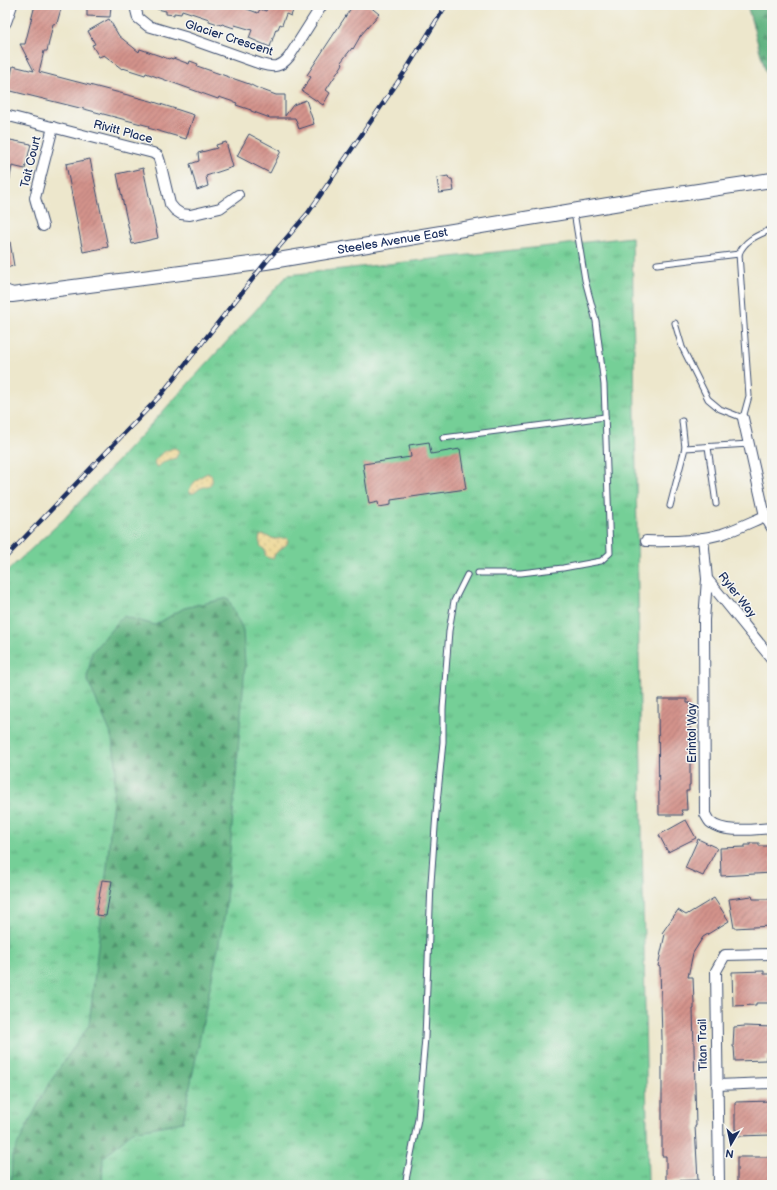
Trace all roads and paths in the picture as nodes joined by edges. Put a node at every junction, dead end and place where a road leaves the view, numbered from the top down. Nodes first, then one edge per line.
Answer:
1 (11, 5) edge
2 (137, 5) edge
3 (322, 5) edge
4 (5, 22) edge
5 (5, 115) edge
6 (53, 127) junction
7 (772, 180) edge
8 (238, 195) dead end
9 (574, 211) junction
10 (43, 226) dead end
11 (772, 229) edge
12 (739, 254) junction
13 (657, 264) dead end
14 (7, 297) edge
15 (675, 322) dead end
16 (605, 417) junction
17 (743, 418) junction
18 (682, 421) dead end
19 (443, 438) dead end
20 (749, 444) junction
21 (708, 447) junction
22 (685, 448) junction
23 (716, 504) dead end
24 (670, 506) dead end
25 (765, 516) junction
26 (772, 528) edge
27 (703, 538) junction
28 (646, 541) dead end
29 (478, 573) dead end
30 (467, 575) dead end
31 (707, 579) junction
32 (772, 659) edge
33 (772, 828) edge
34 (772, 954) edge
35 (772, 1083) edge
36 (717, 1085) junction
37 (405, 1185) edge
38 (719, 1185) edge

1 - 4 street
2 - 3 street, Glacier Crescent
5 - 6 street, Rivitt Place
6 - 8 street, Rivitt Place
6 - 10 street, Tait Court
7 - 9 main road, Steeles Avenue East
9 - 14 main road, Steeles Avenue East
9 - 16 lane
11 - 12 lane
12 - 13 lane
12 - 17 lane
15 - 17 lane
16 - 19 lane
16 - 29 lane
17 - 20 street
18 - 22 lane
20 - 21 lane
20 - 25 street
21 - 22 lane
21 - 23 lane
22 - 24 lane
25 - 26 street
25 - 27 street
27 - 28 street
27 - 31 street, Ryler Way
30 - 37 lane
31 - 32 street, Ryler Way
31 - 33 street, Erintol Way
34 - 36 street, Titan Trail
35 - 36 street
36 - 38 street, Titan Trail

